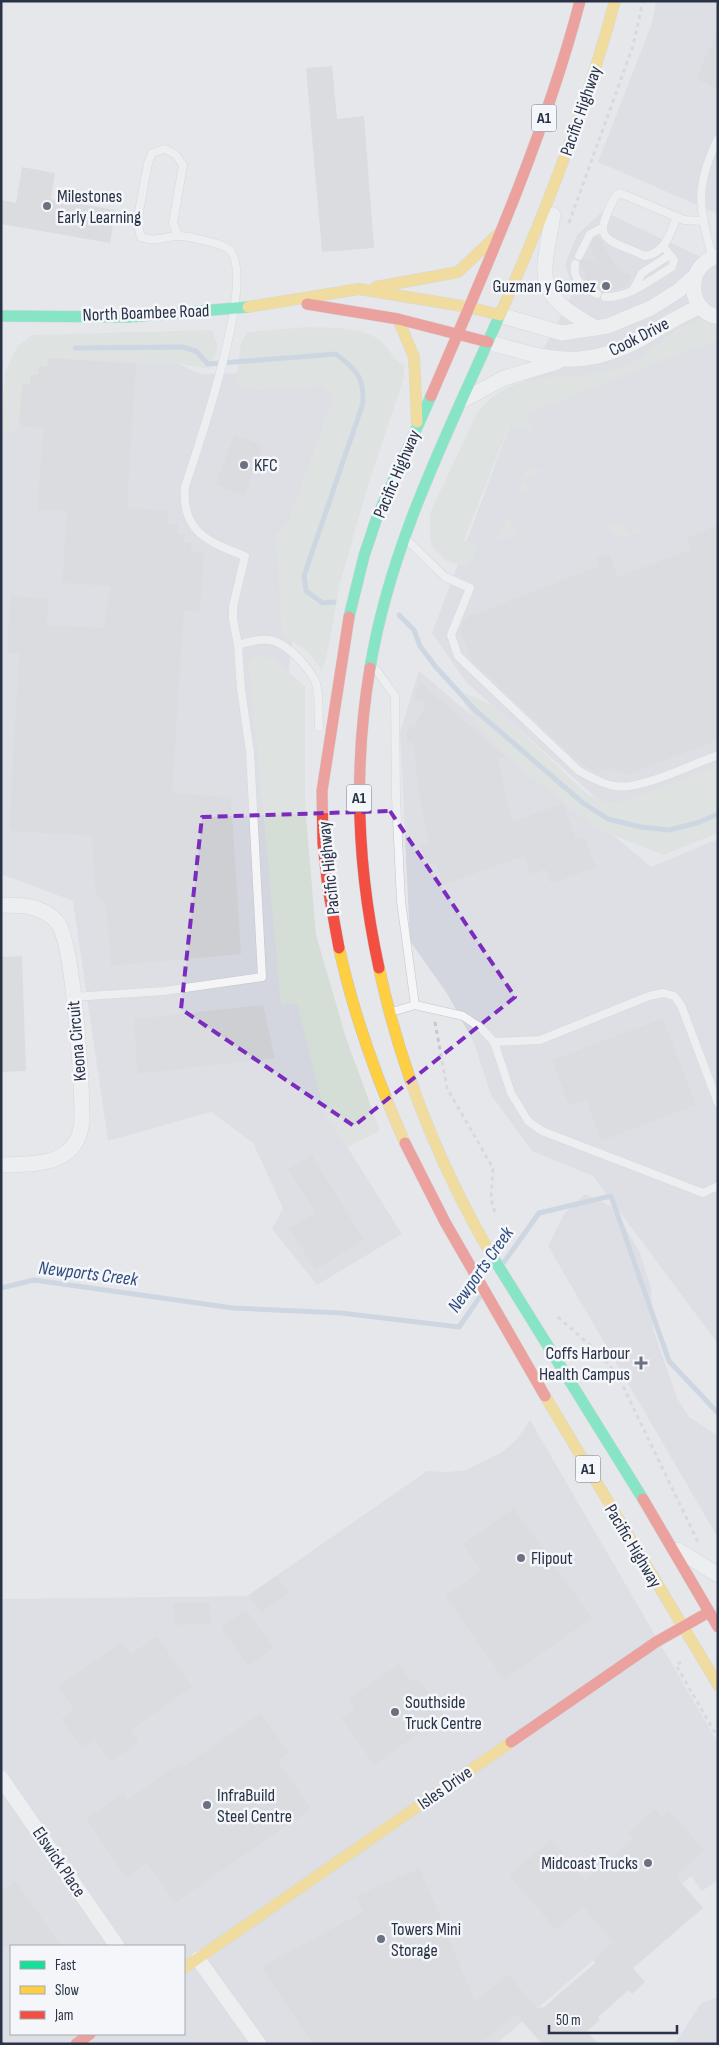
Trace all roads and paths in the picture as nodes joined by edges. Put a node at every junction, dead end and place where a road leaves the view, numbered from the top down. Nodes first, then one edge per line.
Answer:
1 (580, 1) edge
2 (615, 1) edge
3 (643, 1) edge
4 (718, 139) edge
5 (561, 168) junction
6 (677, 217) junction
7 (702, 221) junction
8 (567, 228) dead end
9 (602, 228) junction
10 (500, 231) junction
11 (178, 236) junction
12 (663, 246) junction
13 (579, 256) dead end
14 (715, 257) edge
15 (575, 264) dead end
16 (695, 276) junction
17 (359, 290) junction
18 (597, 294) dead end
19 (606, 297) dead end
20 (290, 301) junction
21 (468, 307) junction
22 (700, 307) junction
23 (233, 309) junction
24 (500, 315) junction
25 (1, 316) edge
26 (718, 317) edge
27 (398, 319) junction
28 (596, 328) junction
29 (456, 333) junction
30 (488, 342) junction
31 (563, 361) junction
32 (461, 402) junction
33 (416, 427) junction
34 (404, 536) junction
35 (238, 645) junction
36 (370, 661) junction
37 (319, 732) dead end
38 (320, 751) dead end
39 (718, 755) edge
40 (322, 796) junction
41 (1, 906) edge
42 (73, 997) junction
43 (415, 1005) junction
44 (432, 1010) junction
45 (391, 1012) junction
46 (494, 1042) junction
47 (718, 1103) edge
48 (1, 1165) edge
49 (718, 1186) edge
50 (498, 1218) dead end
51 (555, 1314) dead end
52 (669, 1543) junction
53 (703, 1548) dead end
54 (718, 1575) edge
55 (715, 1610) edge
56 (682, 1627) junction
57 (718, 1627) edge
58 (676, 1665) dead end
59 (718, 1685) edge
60 (718, 1738) edge
61 (1, 1778) edge
62 (116, 1945) edge
63 (198, 1959) junction
64 (185, 1967) edge
65 (89, 2035) edge
66 (76, 2044) edge
67 (259, 2044) edge

1 - 10 main road, Pacific Highway / A1
2 - 5 main road, Pacific Highway / A1
3 - 8 path
4 - 7 lane
5 - 24 main road, Pacific Highway / A1
5 - 28 street
6 - 7 lane
6 - 9 lane
6 - 12 lane
7 - 14 lane
9 - 12 lane
9 - 13 lane
10 - 17 main road
10 - 21 main road, Pacific Highway / A1
11 - 11 lane
11 - 23 lane
12 - 19 lane
14 - 16 street, Cook Drive
15 - 18 lane
16 - 22 street
16 - 28 street, Cook Drive
17 - 20 main road, North Boambee Road
17 - 21 main road, North Boambee Road
20 - 23 main road, North Boambee Road
20 - 27 main road, North Boambee Road
21 - 24 main road, North Boambee Road
21 - 29 main road, Pacific Highway / A1
22 - 26 street
22 - 31 street, Cook Drive
23 - 25 main road, North Boambee Road
23 - 35 lane
24 - 28 street, Cook Drive
24 - 30 main road, Pacific Highway / A1
27 - 29 main road, North Boambee Road
27 - 33 main road
29 - 30 main road, North Boambee Road
29 - 33 main road, Pacific Highway / A1
30 - 31 street, Cook Drive
30 - 32 main road, Pacific Highway / A1
31 - 32 street
32 - 34 main road, Pacific Highway / A1
33 - 40 main road, Pacific Highway / A1
34 - 36 main road, Pacific Highway / A1
34 - 39 lane
35 - 37 lane
35 - 42 lane
36 - 43 lane
36 - 45 main road, Pacific Highway / A1
38 - 40 lane
40 - 56 main road, Pacific Highway / A1
41 - 42 street, Keona Circuit
42 - 48 street, Keona Circuit
43 - 44 lane
43 - 45 lane
44 - 46 lane
44 - 50 path
45 - 52 main road, Pacific Highway / A1
46 - 47 lane
46 - 49 lane
51 - 53 path
52 - 54 street
52 - 55 main road, Pacific Highway / A1
55 - 56 main road, Isles Drive
55 - 57 main road, Pacific Highway / A1
56 - 59 main road, Pacific Highway / A1
56 - 63 main road, Isles Drive
58 - 60 path
61 - 62 street, Elswick Place
63 - 64 main road, Isles Drive
63 - 67 street
65 - 66 main road

